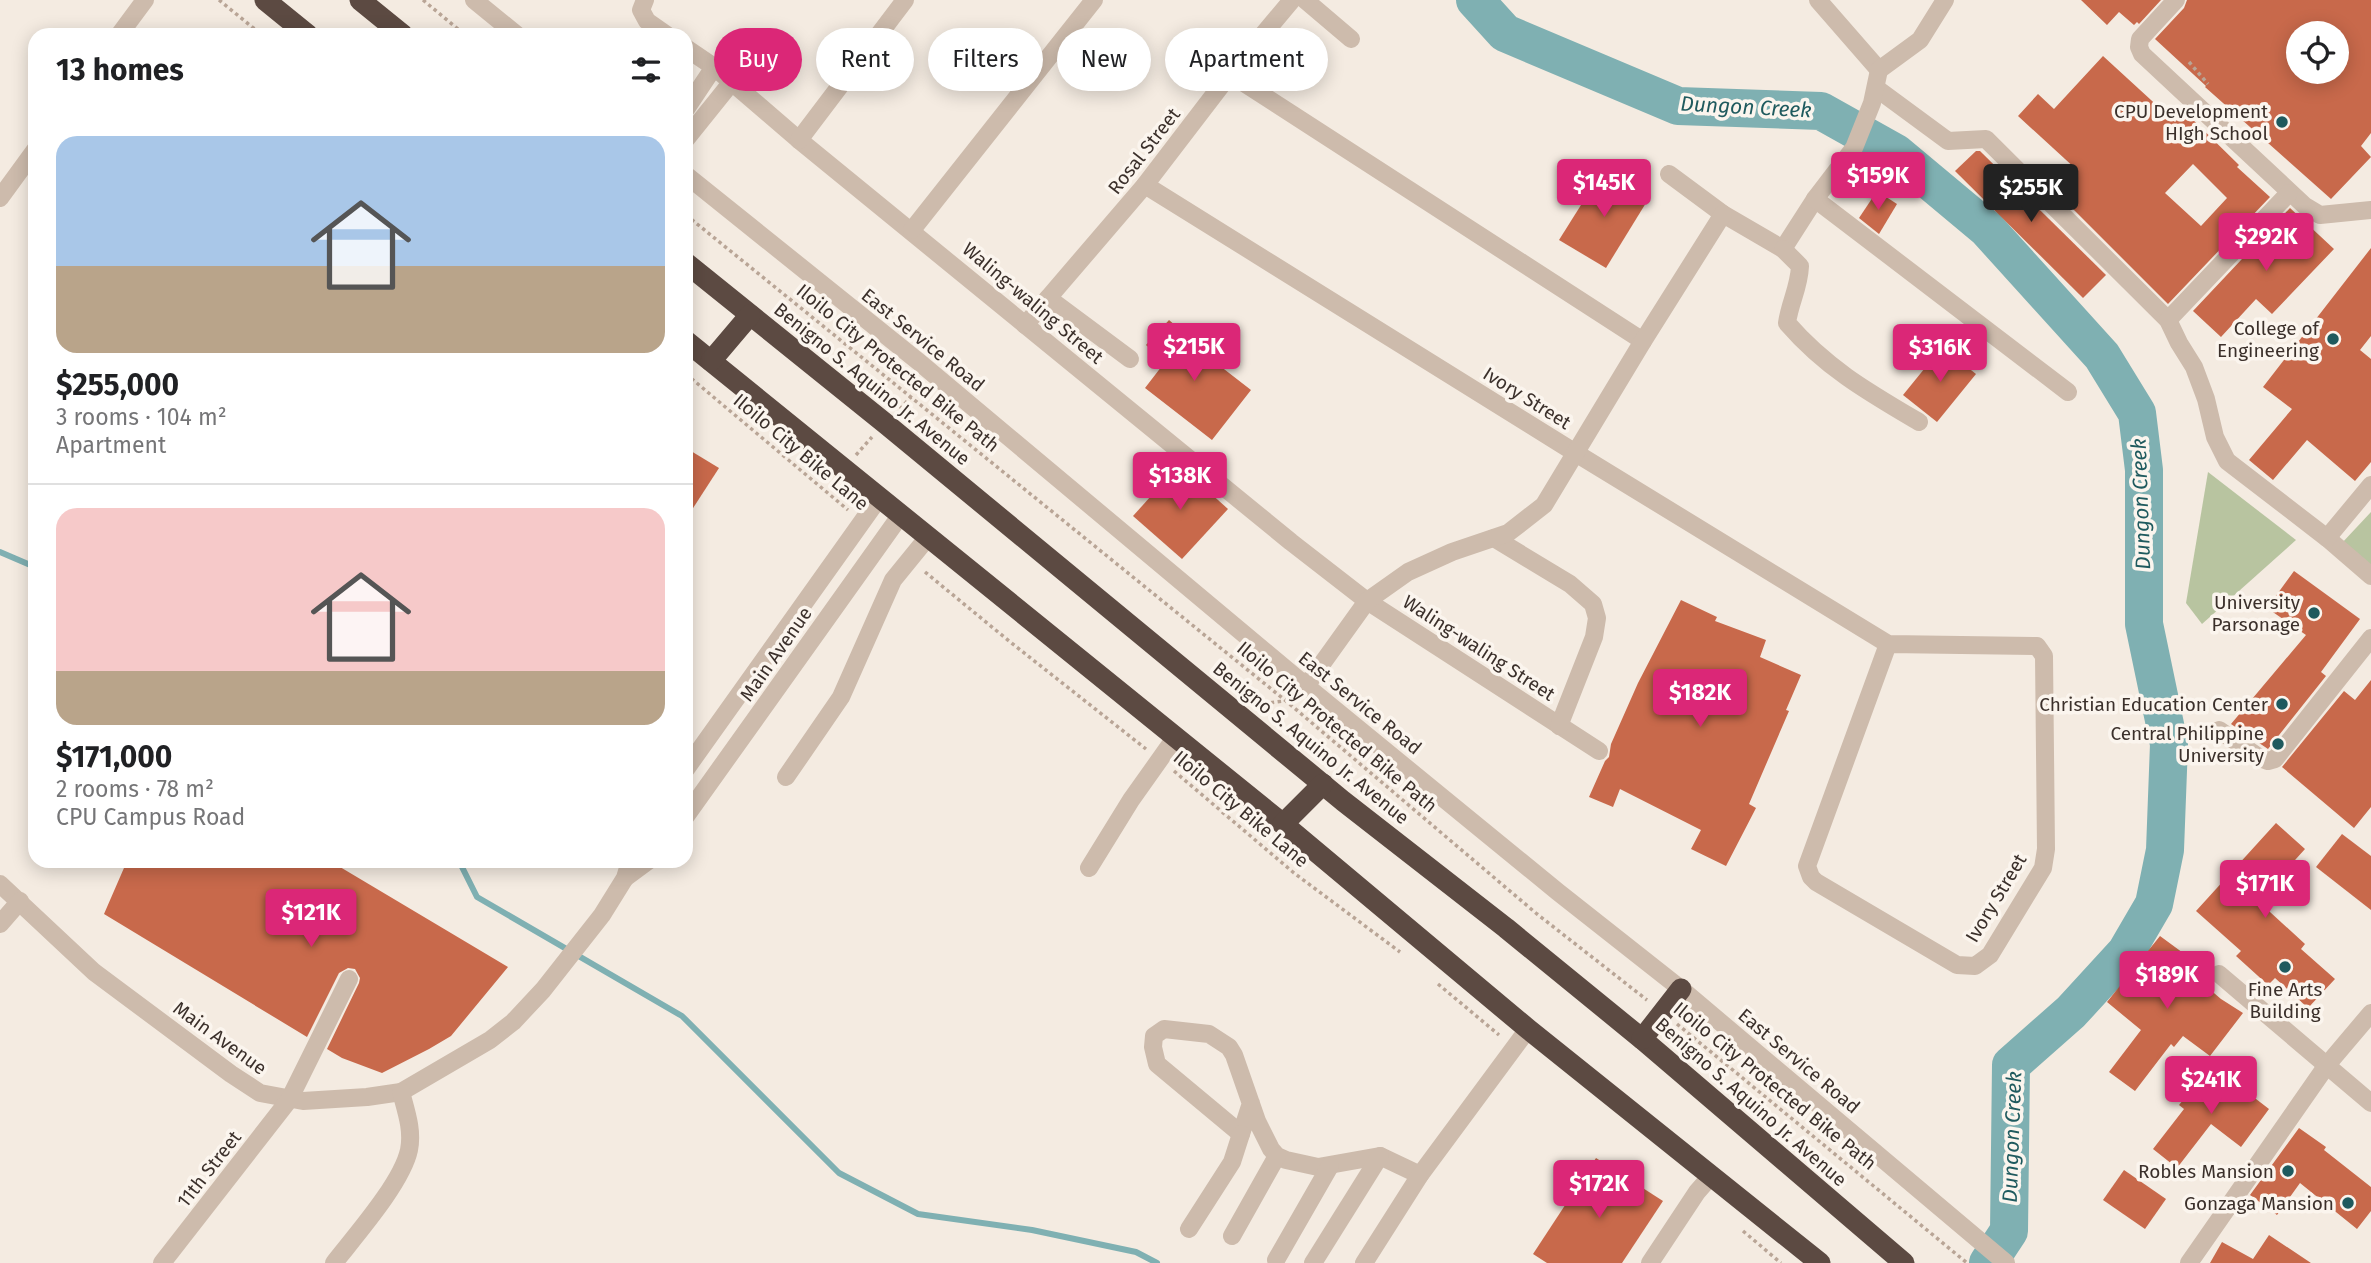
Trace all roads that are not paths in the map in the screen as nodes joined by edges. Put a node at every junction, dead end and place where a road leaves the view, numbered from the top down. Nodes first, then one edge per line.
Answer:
1 (145, 0) edge
2 (265, 0) edge
3 (360, 0) edge
4 (474, 0) edge
5 (645, 0) edge
6 (905, 0) edge
7 (1094, 0) edge
8 (1292, 0) edge
9 (1305, 0) edge
10 (1818, 0) edge
11 (1945, 0) edge
12 (2176, 0) edge
13 (124, 28) edge
14 (299, 28) edge
15 (395, 28) edge
16 (508, 28) edge
17 (657, 28) edge
18 (1269, 28) edge
19 (1351, 39) dead end
20 (693, 53) edge
21 (714, 67) joint
22 (1876, 87) junction
23 (725, 91) edge
24 (741, 91) edge
25 (1217, 91) edge
26 (1256, 91) edge
27 (693, 98) edge
28 (693, 130) edge
29 (799, 140) junction
30 (28, 160) edge
31 (1669, 174) dead end
32 (693, 181) edge
33 (1145, 185) junction
34 (2289, 193) junction
35 (0, 198) edge
36 (1815, 199) junction
37 (2371, 210) edge
38 (1723, 214) junction
39 (912, 230) junction
40 (1783, 249) junction
41 (693, 268) edge
42 (1048, 298) junction
43 (750, 315) junction
44 (2168, 320) junction
45 (1026, 325) junction
46 (1643, 341) junction
47 (693, 347) edge
48 (1130, 359) dead end
49 (711, 361) junction
50 (2068, 392) dead end
51 (1919, 422) dead end
52 (1574, 452) junction
53 (2371, 485) edge
54 (879, 498) junction
55 (900, 516) junction
56 (928, 537) junction
57 (1494, 538) junction
58 (2327, 538) junction
59 (2371, 576) edge
60 (1367, 601) junction
61 (2371, 638) edge
62 (1888, 644) junction
63 (1306, 686) junction
64 (1559, 726) junction
65 (2219, 730) dead end
66 (1175, 738) junction
67 (1600, 751) dead end
68 (693, 759) edge
69 (786, 777) dead end
70 (1323, 784) junction
71 (693, 806) edge
72 (1283, 824) junction
73 (1089, 868) dead end
74 (628, 870) edge
75 (0, 884) edge
76 (20, 901) junction
77 (0, 924) edge
78 (2219, 974) dead end
79 (349, 979) dead end
80 (1681, 989) junction
81 (2371, 1013) edge
82 (1528, 1029) junction
83 (1642, 1038) junction
84 (2327, 1065) junction
85 (401, 1091) junction
86 (289, 1100) junction
87 (1251, 1103) junction
88 (2371, 1103) edge
89 (1241, 1134) junction
90 (1278, 1156) junction
91 (1380, 1156) junction
92 (1330, 1166) junction
93 (1420, 1175) junction
94 (1711, 1175) junction
95 (1189, 1229) dead end
96 (1232, 1236) dead end
97 (1276, 1260) dead end
98 (162, 1263) edge
99 (334, 1263) edge
100 (1313, 1263) edge
101 (1364, 1263) edge
102 (1650, 1263) edge
103 (1820, 1263) edge
104 (1904, 1263) edge
105 (2006, 1263) edge
106 (2189, 1263) edge

1 - 13 street
2 - 14 highway
3 - 15 highway
4 - 16 street
5 - 17 street
6 - 29 street
7 - 39 street
8 - 18 street, Rosal Street
9 - 19 street
10 - 22 street
11 - 22 street
12 - 34 street
20 - 21 street, Waling-waling Street
21 - 27 street
22 - 36 street
22 - 44 street
23 - 28 street
24 - 29 street, Waling-waling Street
25 - 33 street, Rosal Street
26 - 46 street
29 - 39 street, Waling-waling Street
30 - 35 street
31 - 38 street
32 - 63 street, East Service Road
33 - 42 street, Rosal Street
33 - 52 street, Ivory Street
34 - 37 street
34 - 44 street
36 - 40 street
36 - 50 street
38 - 40 street
38 - 46 street
39 - 45 street, Waling-waling Street
40 - 51 street
41 - 43 highway, Benigno S. Aquino Jr. Avenue
42 - 45 street, Rosal Street
42 - 48 street
43 - 49 highway
43 - 70 highway, Benigno S. Aquino Jr. Avenue
44 - 58 street
45 - 60 street, Waling-waling Street
46 - 52 street
47 - 49 highway
49 - 54 highway
52 - 57 street
52 - 62 street, Ivory Street
53 - 58 street
54 - 55 highway
54 - 68 street, Main Avenue
55 - 56 highway
55 - 71 street, Main Avenue
56 - 66 highway
56 - 69 street
57 - 60 street
57 - 64 street
58 - 59 street
60 - 63 street
60 - 64 street, Waling-waling Street
61 - 65 street
62 - 62 street, Ivory Street
63 - 80 street, East Service Road
64 - 67 street, Waling-waling Street
66 - 72 highway
66 - 73 street
70 - 72 highway
70 - 83 highway, Benigno S. Aquino Jr. Avenue
72 - 82 highway
74 - 85 street, Main Avenue
75 - 76 street, Main Avenue
76 - 77 street
76 - 86 street, Main Avenue
78 - 84 street
79 - 86 street, 11th Street
80 - 83 highway
80 - 105 street, East Service Road
81 - 84 street
82 - 93 street
82 - 94 highway
83 - 104 highway, Benigno S. Aquino Jr. Avenue
84 - 88 street
84 - 106 street
85 - 86 street, Main Avenue
85 - 99 street
86 - 98 street, 11th Street
87 - 89 street
87 - 89 street
87 - 90 street
89 - 95 street
90 - 92 street
90 - 96 street
91 - 92 street
91 - 93 street
91 - 100 street
92 - 97 street
93 - 101 street
94 - 102 street
94 - 103 highway

